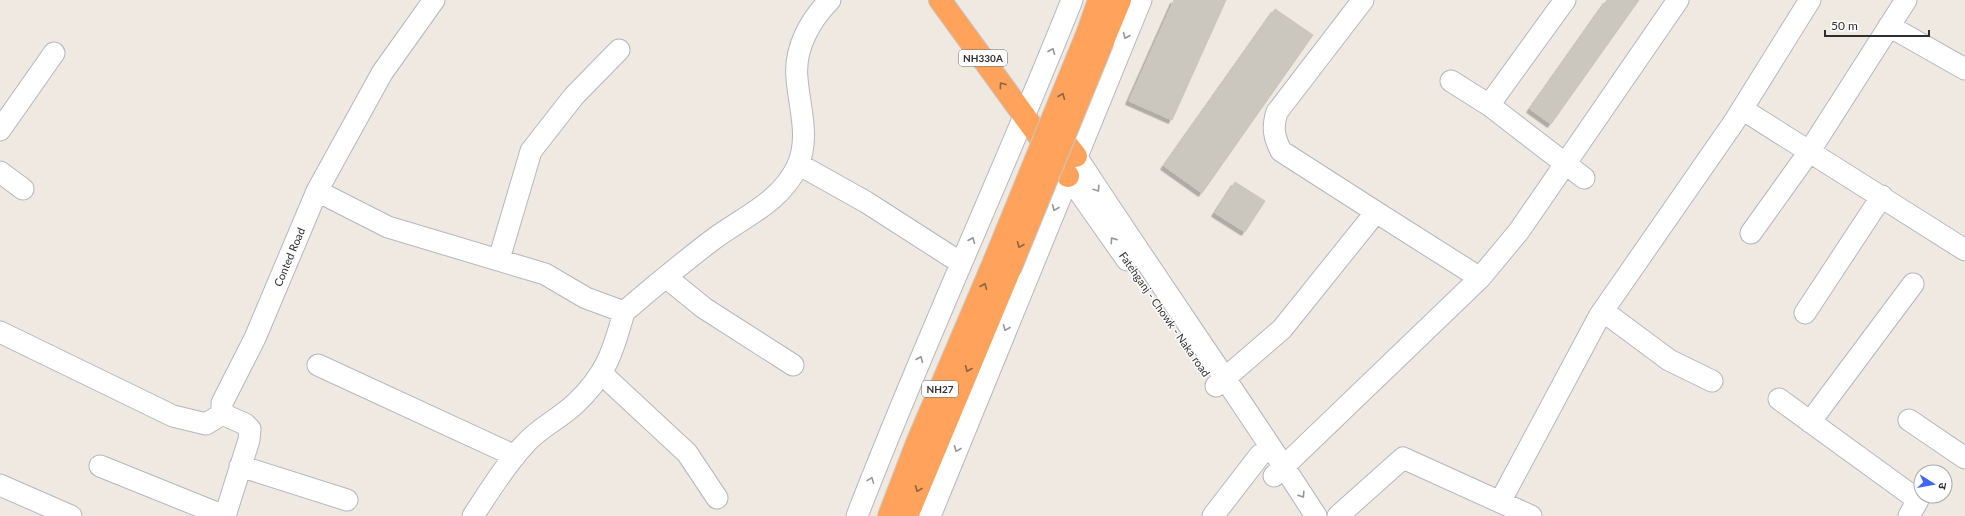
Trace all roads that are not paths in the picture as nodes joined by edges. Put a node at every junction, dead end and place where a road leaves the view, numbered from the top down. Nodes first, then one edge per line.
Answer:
1 (434, 0) edge
2 (830, 0) edge
3 (940, 0) edge
4 (956, 0) edge
5 (1072, 0) edge
6 (1099, 0) edge
7 (1120, 0) edge
8 (1141, 0) edge
9 (1363, 0) edge
10 (1565, 0) edge
11 (1678, 0) edge
12 (1810, 0) edge
13 (1906, 0) edge
14 (1889, 26) junction
15 (1096, 36) junction
16 (619, 50) dead end
17 (54, 53) dead end
18 (1965, 69) edge
19 (1451, 81) dead end
20 (1489, 105) junction
21 (1029, 108) junction
22 (1742, 109) junction
23 (0, 130) edge
24 (1809, 152) junction
25 (1076, 156) junction
26 (798, 164) junction
27 (1566, 164) junction
28 (0, 172) edge
29 (1068, 176) junction
30 (1584, 178) dead end
31 (23, 189) dead end
32 (317, 191) junction
33 (1882, 196) junction
34 (1376, 212) junction
35 (1751, 233) dead end
36 (1965, 250) edge
37 (499, 260) junction
38 (962, 263) junction
39 (1002, 266) junction
40 (667, 278) junction
41 (1480, 278) junction
42 (1913, 284) dead end
43 (1603, 311) junction
44 (624, 312) junction
45 (1806, 313) dead end
46 (0, 332) edge
47 (318, 365) dead end
48 (793, 365) dead end
49 (602, 374) junction
50 (1712, 381) dead end
51 (1221, 382) junction
52 (1779, 399) dead end
53 (222, 414) junction
54 (1909, 420) dead end
55 (1810, 422) junction
56 (1260, 455) junction
57 (515, 456) junction
58 (1965, 458) edge
59 (100, 466) dead end
60 (240, 466) junction
61 (1279, 472) junction
62 (0, 485) edge
63 (718, 498) dead end
64 (347, 500) dead end
65 (1500, 502) junction
66 (71, 516) edge
67 (224, 516) edge
68 (473, 516) edge
69 (857, 516) edge
70 (889, 516) edge
71 (907, 516) edge
72 (930, 516) edge
73 (1213, 516) edge
74 (1299, 516) edge
75 (1316, 516) edge
76 (1338, 516) edge
77 (1531, 516) edge
78 (1909, 516) edge

1 - 32 street, Conted Road
2 - 26 street
21 -> 3 highway, NH330A
4 - 21 highway, NH330A
21 -> 5 street
6 - 15 highway, NH27
7 - 15 highway, NH27
8 -> 25 street
9 - 34 street
10 - 20 street
11 - 27 street
12 - 22 street
13 - 14 street
14 - 18 street
14 - 24 street
15 - 39 highway, NH27, bridge
16 - 37 street
17 - 23 street
19 - 20 street
20 - 27 street
21 - 25 highway, NH330A
21 - 29 highway, Fatehganj - Chowk - Naka road / NH330A
38 -> 21 street
22 - 24 street
22 - 43 street
24 - 33 street
24 - 35 street
25 - 29 street
25 -> 51 street
26 - 38 street
26 - 40 street
27 - 30 street
27 - 41 street
28 - 31 street
51 -> 29 street, Fatehganj - Chowk - Naka road
29 -> 72 street
32 - 37 street
32 - 53 street, Conted Road
33 - 36 street
33 - 45 street
34 - 41 street
34 - 51 street
37 - 44 street
69 -> 38 street
70 -> 39 highway, NH27
39 -> 71 highway, NH27
40 - 44 street
40 - 48 street
41 - 61 street
42 - 55 street
43 - 50 street
43 - 65 street
44 - 49 street
46 - 53 street
47 - 57 street
49 - 57 street
49 - 63 street
51 - 56 street, Fatehganj - Chowk - Naka road
51 - 61 street
52 - 55 street
53 - 60 street
54 - 58 street
55 - 78 street
56 - 61 street, Fatehganj - Chowk - Naka road
56 - 73 street
57 - 68 street
59 - 67 street
60 - 64 street
60 - 67 street
61 - 74 street, Fatehganj - Chowk - Naka road
61 -> 75 street
62 - 66 street
65 - 76 street
65 - 77 street

